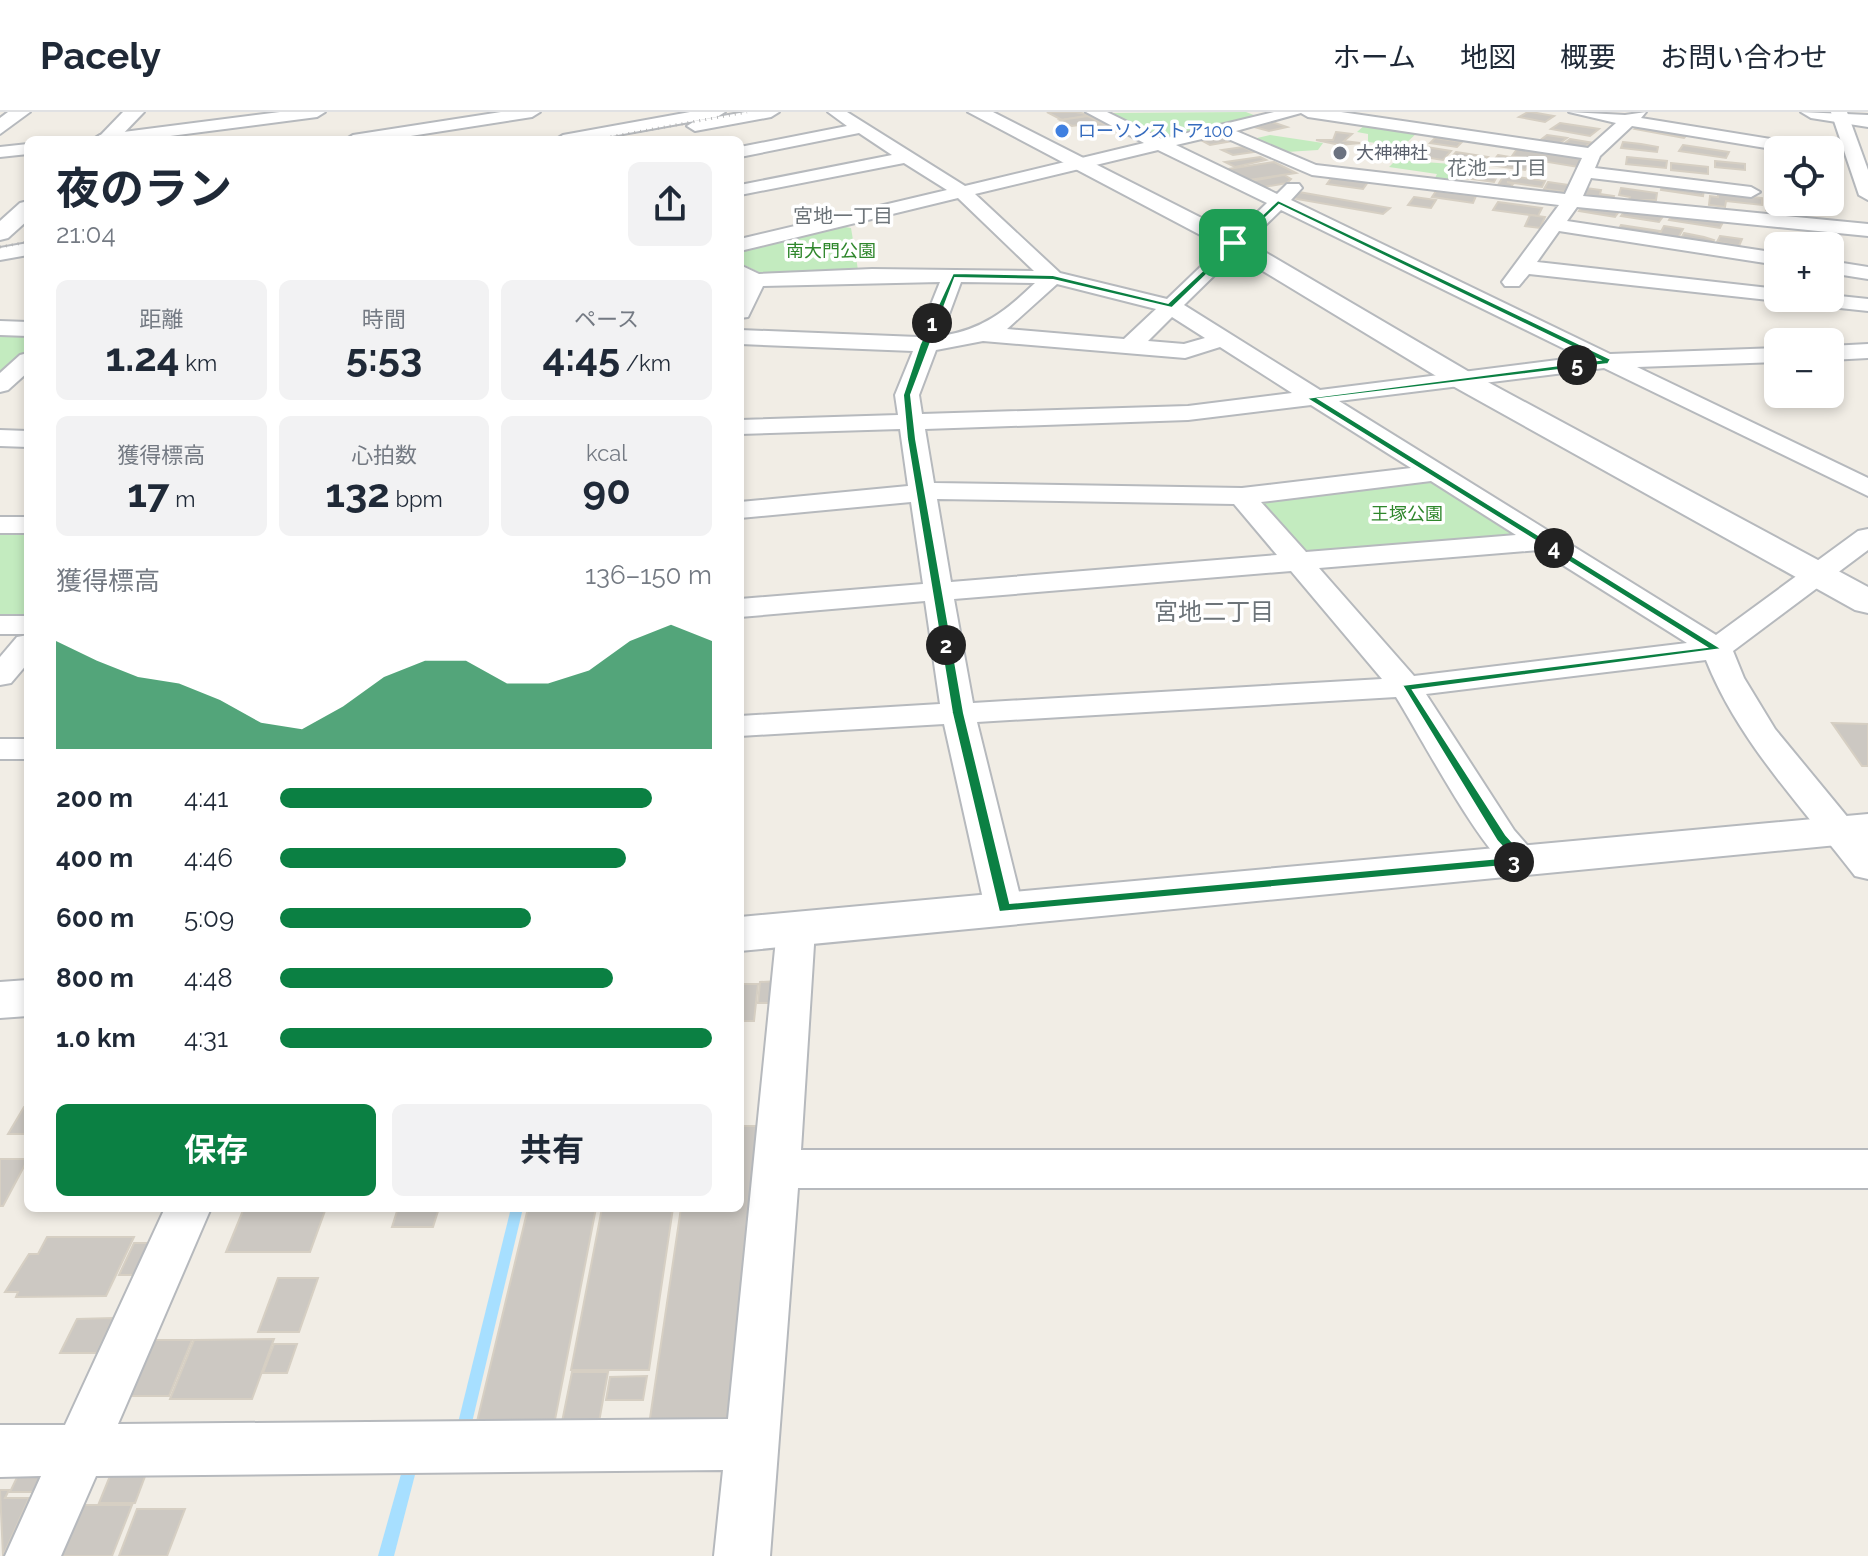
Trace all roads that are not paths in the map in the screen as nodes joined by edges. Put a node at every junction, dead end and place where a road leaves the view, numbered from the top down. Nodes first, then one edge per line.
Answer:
1 (20, 112) edge
2 (134, 112) edge
3 (317, 112) edge
4 (407, 112) edge
5 (532, 112) edge
6 (597, 112) edge
7 (717, 112) edge
8 (771, 112) edge
9 (836, 112) edge
10 (978, 112) edge
11 (1094, 112) edge
12 (1294, 112) edge
13 (1308, 112) edge
14 (1577, 112) edge
15 (1811, 112) edge
16 (1424, 113) edge
17 (1262, 115) edge
18 (1839, 115) edge
19 (1634, 117) edge
20 (1868, 121) edge
21 (1402, 126) junction
22 (0, 128) edge
23 (861, 128) junction
24 (1221, 130) junction
25 (618, 135) edge
26 (111, 136) edge
27 (137, 136) edge
28 (394, 136) edge
29 (399, 136) edge
30 (650, 136) edge
31 (1764, 142) edge
32 (1161, 144) junction
33 (24, 149) edge
34 (744, 151) edge
35 (0, 152) edge
36 (907, 157) junction
37 (1861, 158) edge
38 (1589, 163) junction
39 (1076, 164) junction
40 (1312, 170) junction
41 (961, 191) junction
42 (1763, 194) dead end
43 (744, 197) edge
44 (1572, 200) junction
45 (1278, 202) junction
46 (1864, 202) edge
47 (24, 212) edge
48 (775, 218) dead end
49 (1552, 224) junction
50 (1868, 230) edge
51 (798, 232) junction
52 (0, 233) edge
53 (24, 238) edge
54 (0, 242) edge
55 (1233, 243) junction
56 (744, 244) edge
57 (24, 250) edge
58 (0, 254) edge
59 (1764, 257) edge
60 (1524, 267) junction
61 (1844, 269) edge
62 (1868, 273) edge
63 (953, 275) junction
64 (748, 276) edge
65 (1053, 277) junction
66 (1764, 293) edge
67 (1844, 302) edge
68 (1868, 305) edge
69 (1170, 306) junction
70 (1493, 306) junction
71 (0, 328) edge
72 (24, 329) edge
73 (983, 334) junction
74 (744, 337) edge
75 (1220, 340) junction
76 (924, 344) junction
77 (1132, 344) junction
78 (1868, 351) edge
79 (1844, 352) edge
80 (1764, 355) edge
81 (1608, 361) junction
82 (24, 364) edge
83 (1461, 379) junction
84 (0, 385) edge
85 (1311, 398) junction
86 (910, 422) junction
87 (744, 427) edge
88 (0, 438) edge
89 (24, 439) edge
90 (1435, 473) junction
91 (1868, 488) edge
92 (920, 493) junction
93 (1242, 496) junction
94 (744, 510) edge
95 (0, 525) edge
96 (24, 525) edge
97 (1868, 537) edge
98 (1543, 541) junction
99 (1299, 563) junction
100 (1815, 573) junction
101 (937, 592) junction
102 (1868, 602) edge
103 (744, 608) edge
104 (0, 625) edge
105 (24, 625) edge
106 (24, 649) edge
107 (1717, 649) junction
108 (0, 676) edge
109 (1406, 687) junction
110 (958, 713) junction
111 (744, 726) edge
112 (0, 749) edge
113 (24, 749) edge
114 (1853, 828) edge
115 (1523, 861) junction
116 (1868, 867) edge
117 (1004, 908) junction
118 (796, 929) junction
119 (744, 934) edge
120 (24, 998) edge
121 (0, 1000) edge
122 (775, 1169) junction
123 (1868, 1169) edge
124 (186, 1212) edge
125 (751, 1444) junction
126 (80, 1450) junction
127 (0, 1451) edge
128 (33, 1556) edge
129 (742, 1556) edge

1 - 22 street
2 - 26 street
3 - 27 street
4 - 28 street
5 - 29 street
6 - 25 street
7 - 25 street
8 - 30 street
9 - 23 street
10 - 39 street
11 - 32 street
12 - 17 street
13 - 21 street
14 - 19 street
15 - 18 street
16 - 21 street
17 - 24 street
18 - 20 street
18 - 37 street
19 - 31 street
19 - 38 street
21 - 38 street
23 - 34 street
23 - 36 street
24 - 32 street
24 - 40 street
32 - 39 street
32 - 45 street
33 - 35 street
36 - 41 street
36 - 43 street
37 - 46 street
38 - 42 street
38 - 44 street
39 - 41 street
39 - 55 street
40 - 44 street
40 - 45 street
41 - 51 street
41 - 65 street
44 - 49 street
44 - 50 street
45 - 55 street
45 - 70 street
47 - 52 street
48 - 51 street
49 - 59 street
49 - 60 street
51 - 56 street
53 - 54 street
55 - 69 street
55 - 83 street
57 - 58 street
60 - 66 street
60 - 70 street
61 - 62 street
63 - 64 street
63 - 65 street
63 - 76 street
65 - 69 street
65 - 73 street
67 - 68 street
69 - 75 street
69 - 77 street
70 - 81 street
71 - 72 street
73 - 76 street
73 - 77 street
74 - 76 street
75 - 77 street
75 - 85 street
76 - 86 street
78 - 79 street
80 - 81 street
81 - 83 street
81 - 91 street
82 - 84 street
83 - 85 street
83 - 100 street
85 - 86 street
85 - 90 street
86 - 87 street
86 - 92 street
88 - 89 street
90 - 93 street
90 - 98 street
92 - 93 street
92 - 94 street
92 - 101 street
93 - 99 street
95 - 96 street
97 - 100 street
98 - 99 street
98 - 107 street
99 - 101 street
99 - 109 street
100 - 102 street
100 - 107 street
101 - 103 street
101 - 110 street
104 - 105 street
106 - 108 street
107 - 109 street
107 - 114 street
109 - 110 street
109 - 115 street
110 - 111 street
110 - 117 street
112 - 113 street
114 - 115 street
114 - 116 street
115 - 117 street
117 - 118 street
118 - 119 street
118 - 122 street
120 - 121 street
122 - 123 street
122 - 125 street
124 - 126 street
125 - 126 street
125 - 129 street
126 - 127 street
126 - 128 street

